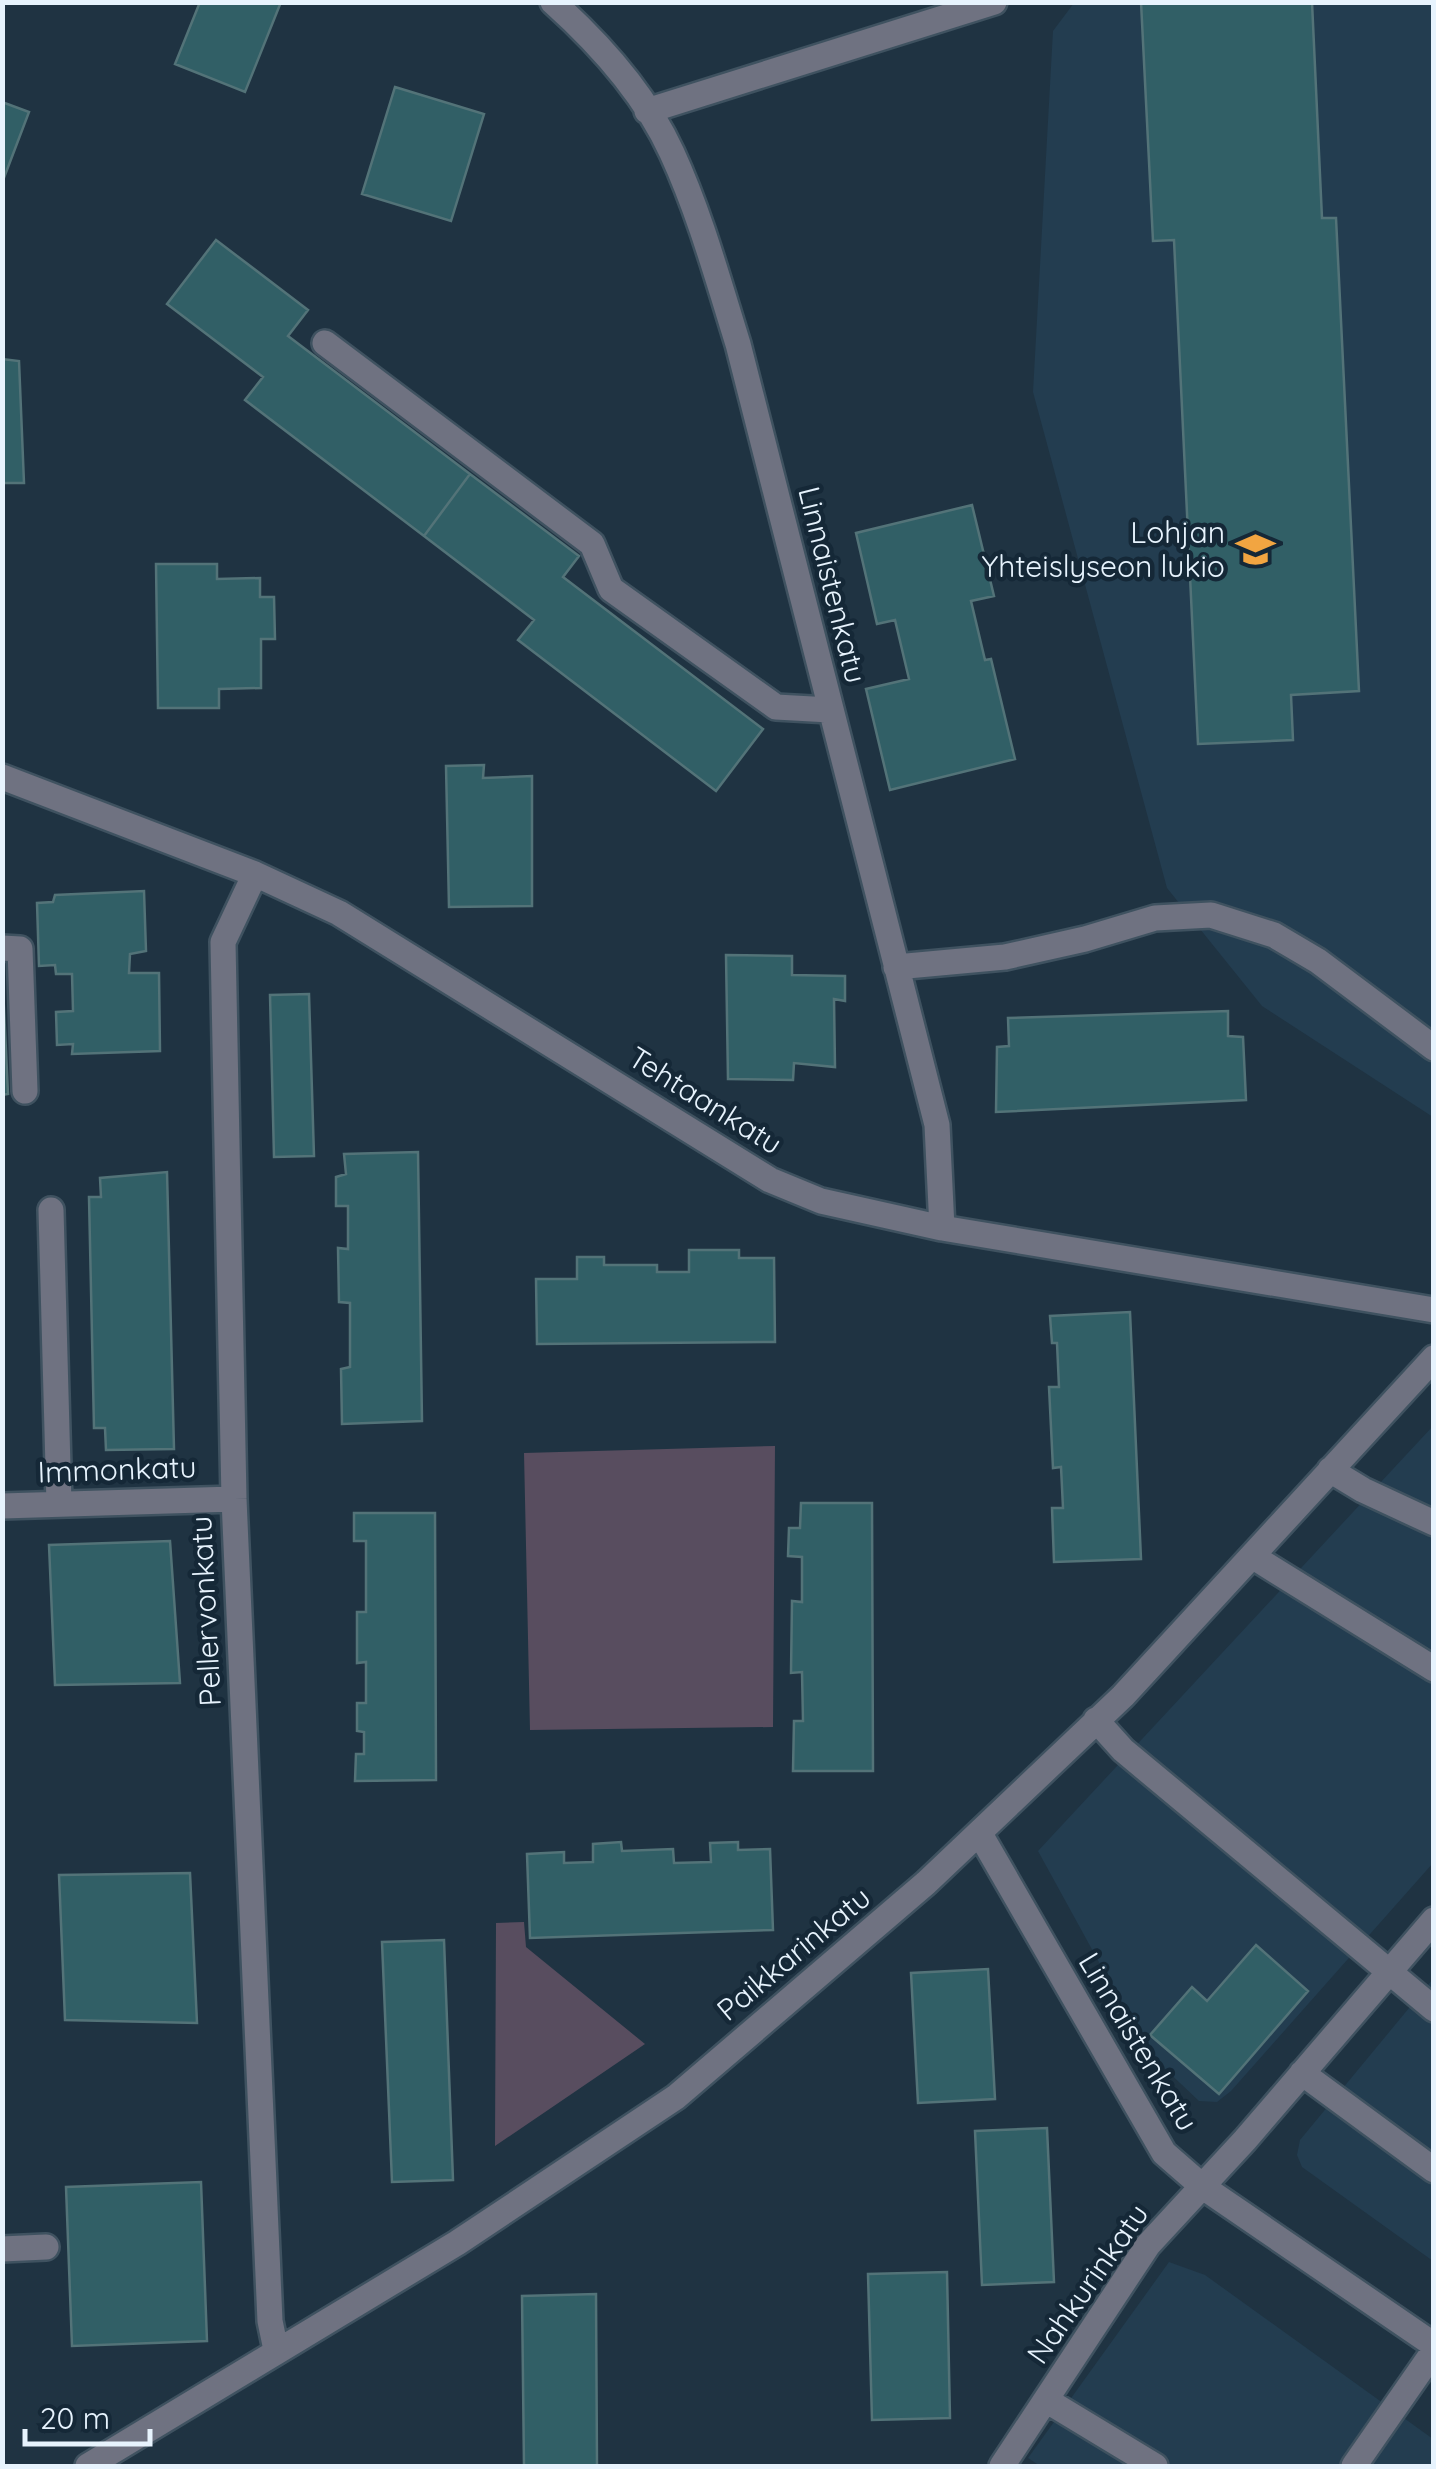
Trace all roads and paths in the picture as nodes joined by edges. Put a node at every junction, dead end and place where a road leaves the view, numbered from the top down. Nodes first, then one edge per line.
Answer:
1 (553, 2) edge
2 (994, 2) edge
3 (647, 111) junction
4 (325, 344) dead end
5 (830, 710) junction
6 (5, 786) edge
7 (255, 874) junction
8 (2, 948) edge
9 (896, 967) junction
10 (1434, 1048) edge
11 (24, 1091) dead end
12 (51, 1210) dead end
13 (942, 1228) junction
14 (1434, 1310) edge
15 (1434, 1358) edge
16 (1330, 1470) junction
17 (234, 1499) junction
18 (59, 1504) junction
19 (2, 1506) edge
20 (1434, 1524) edge
21 (1252, 1556) junction
22 (1434, 1669) edge
23 (1096, 1720) junction
24 (980, 1834) junction
25 (1434, 1920) edge
26 (1388, 1974) junction
27 (1434, 2009) edge
28 (1302, 2073) junction
29 (1434, 2170) edge
30 (1204, 2188) junction
31 (46, 2247) dead end
32 (2, 2249) edge
33 (1434, 2348) edge
34 (276, 2350) junction
35 (1046, 2400) junction
36 (88, 2466) edge
37 (1002, 2466) edge
38 (1155, 2466) edge
39 (1354, 2466) edge

1 - 3 street, Linnaistenkatu
2 - 3 street
3 - 5 street, Linnaistenkatu
4 - 5 street
5 - 9 street, Linnaistenkatu
6 - 7 street, Tehtaankatu
7 - 13 street, Tehtaankatu
7 - 17 street, Pellervonkatu
8 - 11 street
9 - 10 street
9 - 13 street, Linnaistenkatu
12 - 18 street
13 - 14 street, Tehtaankatu
15 - 16 street, Paikkarinkatu
16 - 20 street
16 - 21 street, Paikkarinkatu
17 - 18 street, Immonkatu
17 - 34 street, Pellervonkatu
18 - 19 street, Immonkatu
21 - 22 street
21 - 23 street, Paikkarinkatu
23 - 24 street, Paikkarinkatu
23 - 26 street
24 - 30 street, Linnaistenkatu
24 - 34 street, Paikkarinkatu
25 - 26 street, Nahkurinkatu
26 - 27 street
26 - 28 street, Nahkurinkatu
28 - 29 street
28 - 30 street, Nahkurinkatu
30 - 33 street, Linnaistenkatu
30 - 35 street, Nahkurinkatu
31 - 32 street
33 - 39 street
34 - 36 street, Paikkarinkatu
35 - 37 street, Nahkurinkatu
35 - 38 street

